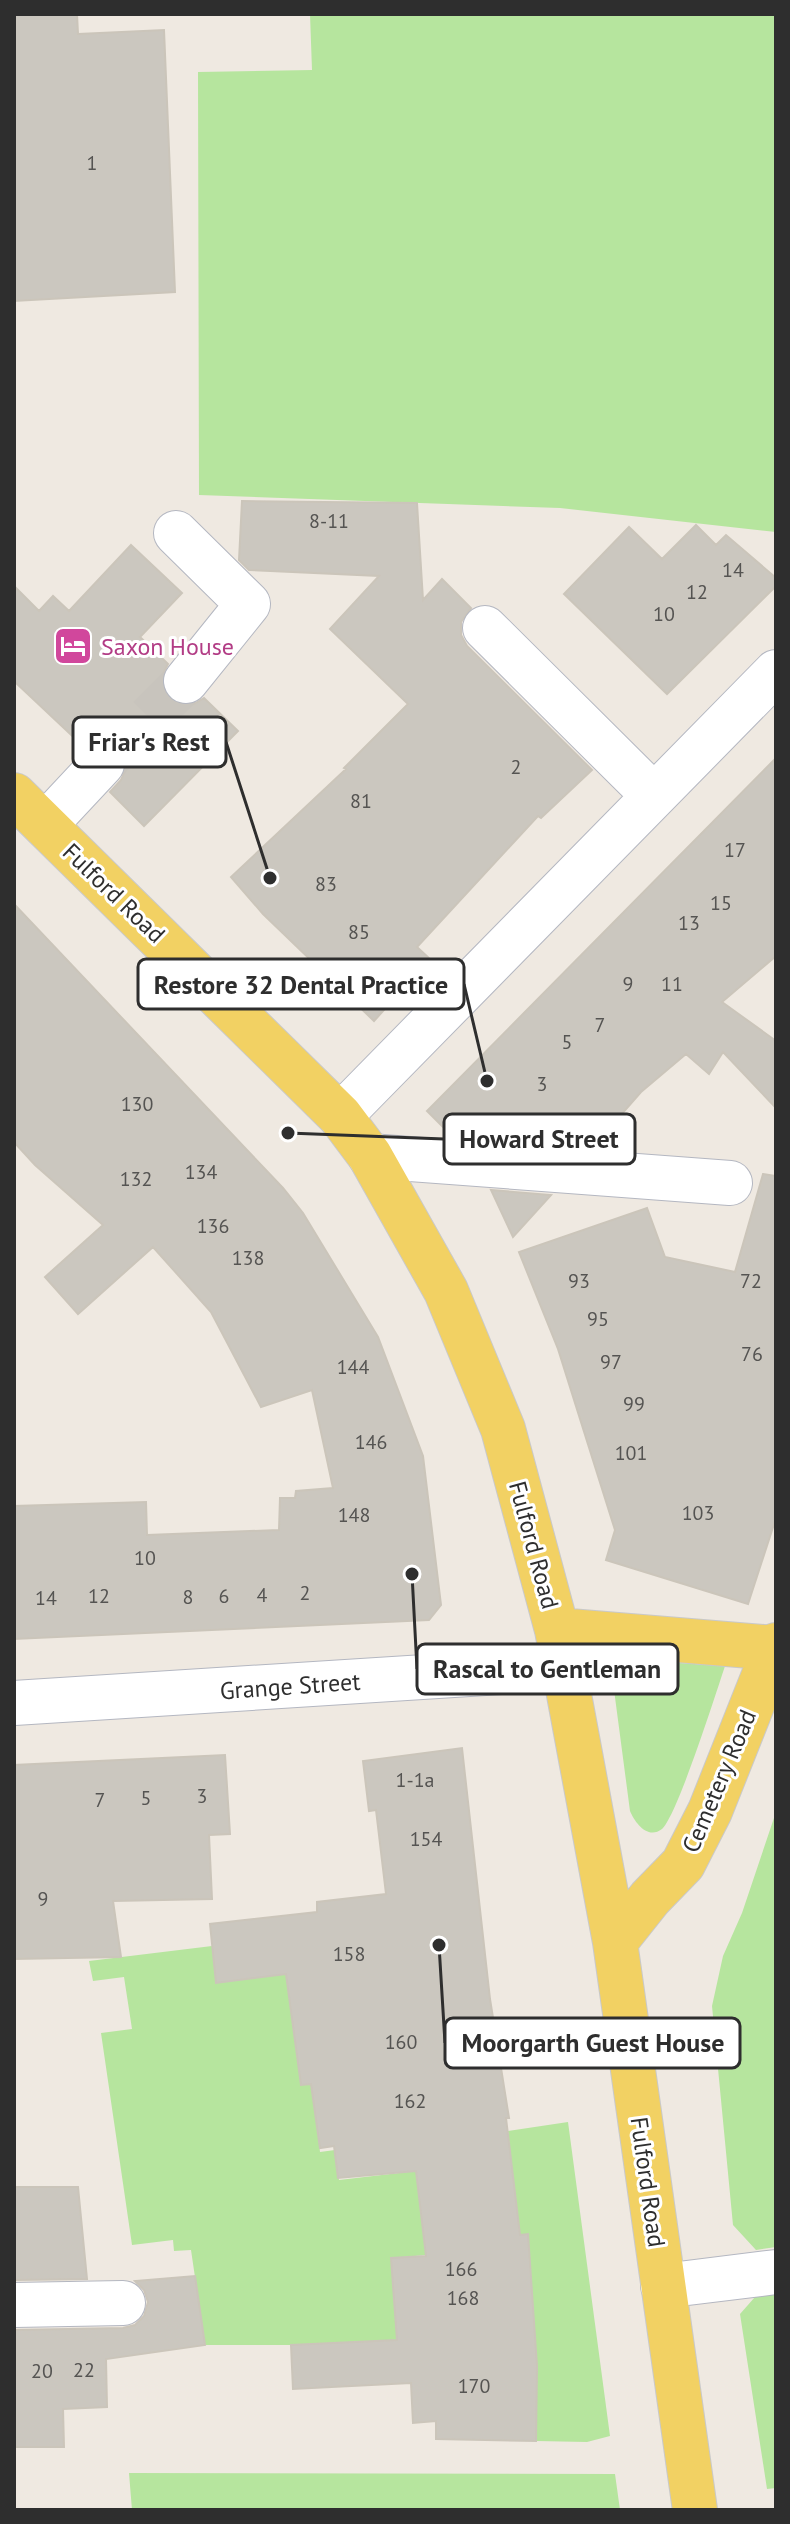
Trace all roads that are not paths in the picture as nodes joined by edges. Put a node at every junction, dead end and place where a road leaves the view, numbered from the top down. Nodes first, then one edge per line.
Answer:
1 (176, 533) dead end
2 (485, 628) dead end
3 (776, 672) edge
4 (186, 681) tunnel mouth
5 (102, 764) tunnel mouth
6 (14, 795) edge
7 (654, 796) junction
8 (45, 825) junction
9 (340, 1116) junction
10 (370, 1156) junction
11 (730, 1183) dead end
12 (775, 1647) edge
13 (561, 1649) junction
14 (14, 1703) edge
15 (615, 1942) junction
16 (776, 2272) edge
17 (663, 2286) junction
18 (123, 2303) dead end
19 (14, 2305) edge
20 (695, 2510) edge

1 - 4 street
2 - 7 street
3 - 7 street
5 - 8 street
6 - 8 main road, Fulford Road
7 - 9 street
8 - 9 main road, Fulford Road
9 - 10 main road, Fulford Road
10 - 11 street
10 - 13 main road, Fulford Road
12 - 13 main road
12 - 15 main road, Cemetery Road
13 - 14 street, Grange Street
13 - 15 main road, Fulford Road
15 - 17 main road, Fulford Road
16 - 17 street
17 - 20 main road, Fulford Road
18 - 19 street

